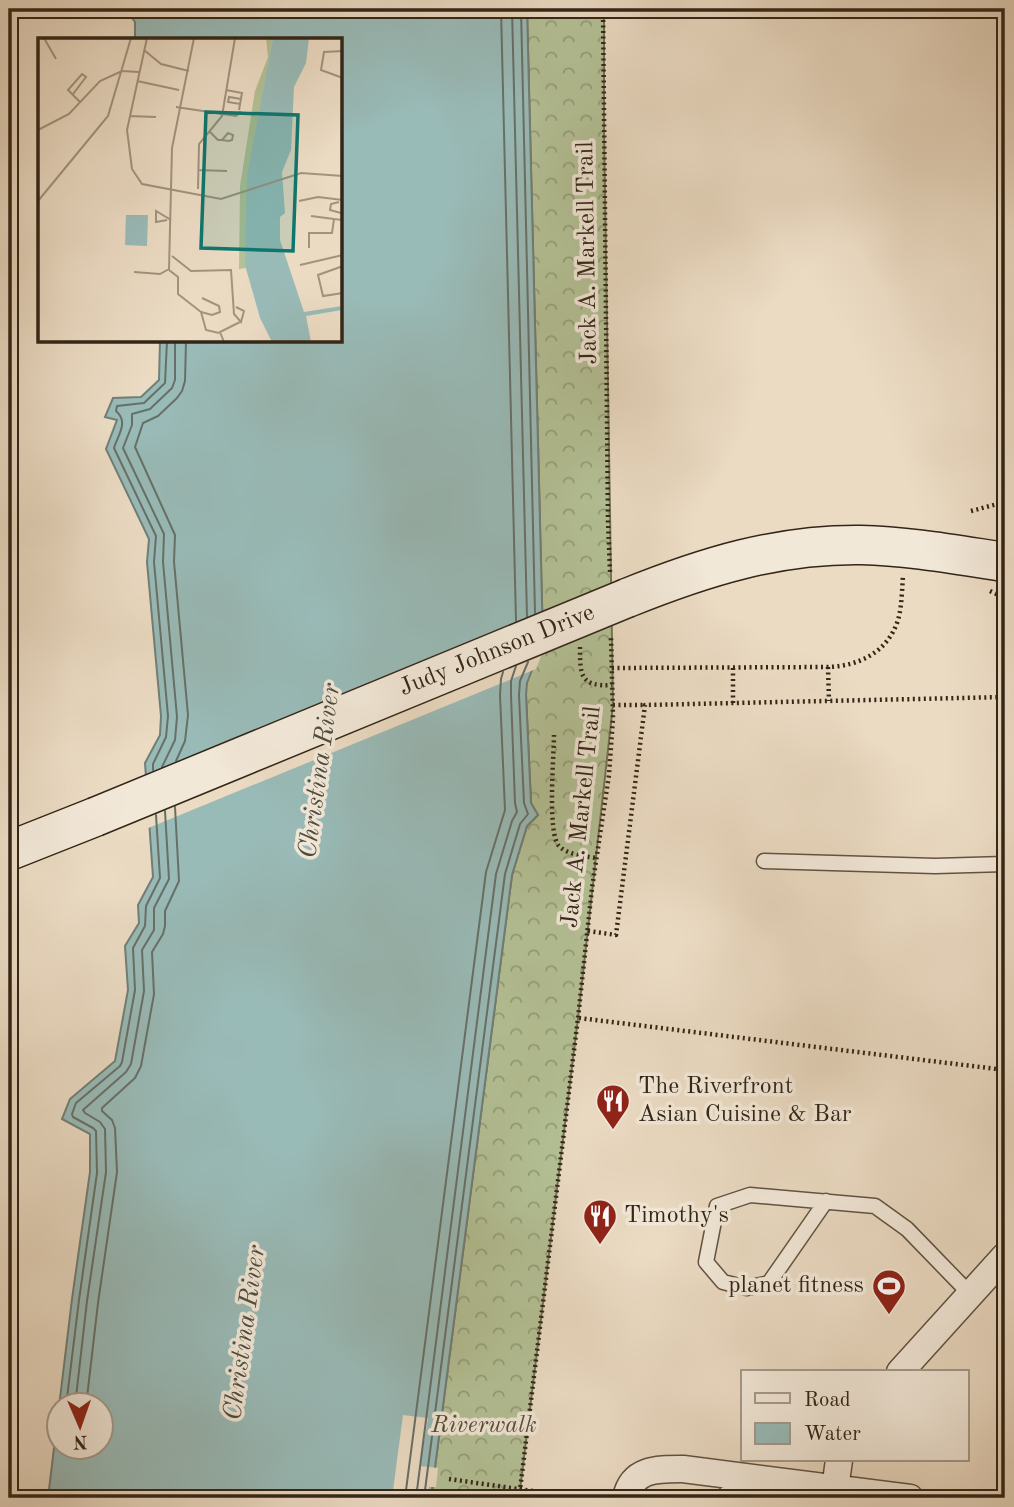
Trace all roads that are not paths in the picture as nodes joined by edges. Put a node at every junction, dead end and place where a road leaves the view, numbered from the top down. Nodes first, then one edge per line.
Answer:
1 (994, 575) edge
2 (9, 851) edge
3 (764, 861) dead end
4 (1005, 864) edge
5 (826, 1201) junction
6 (1005, 1256) edge
7 (970, 1294) junction
8 (902, 1370) edge
9 (761, 1479) junction
10 (836, 1482) edge
11 (626, 1498) edge
12 (730, 1498) edge
13 (910, 1498) edge

1 - 2 street, Judy Johnson Drive, bridge
3 - 4 lane
5 - 5 lane
5 - 7 lane
6 - 7 street
7 - 8 street
9 - 10 street
9 - 11 street
9 - 12 street
10 - 13 street

